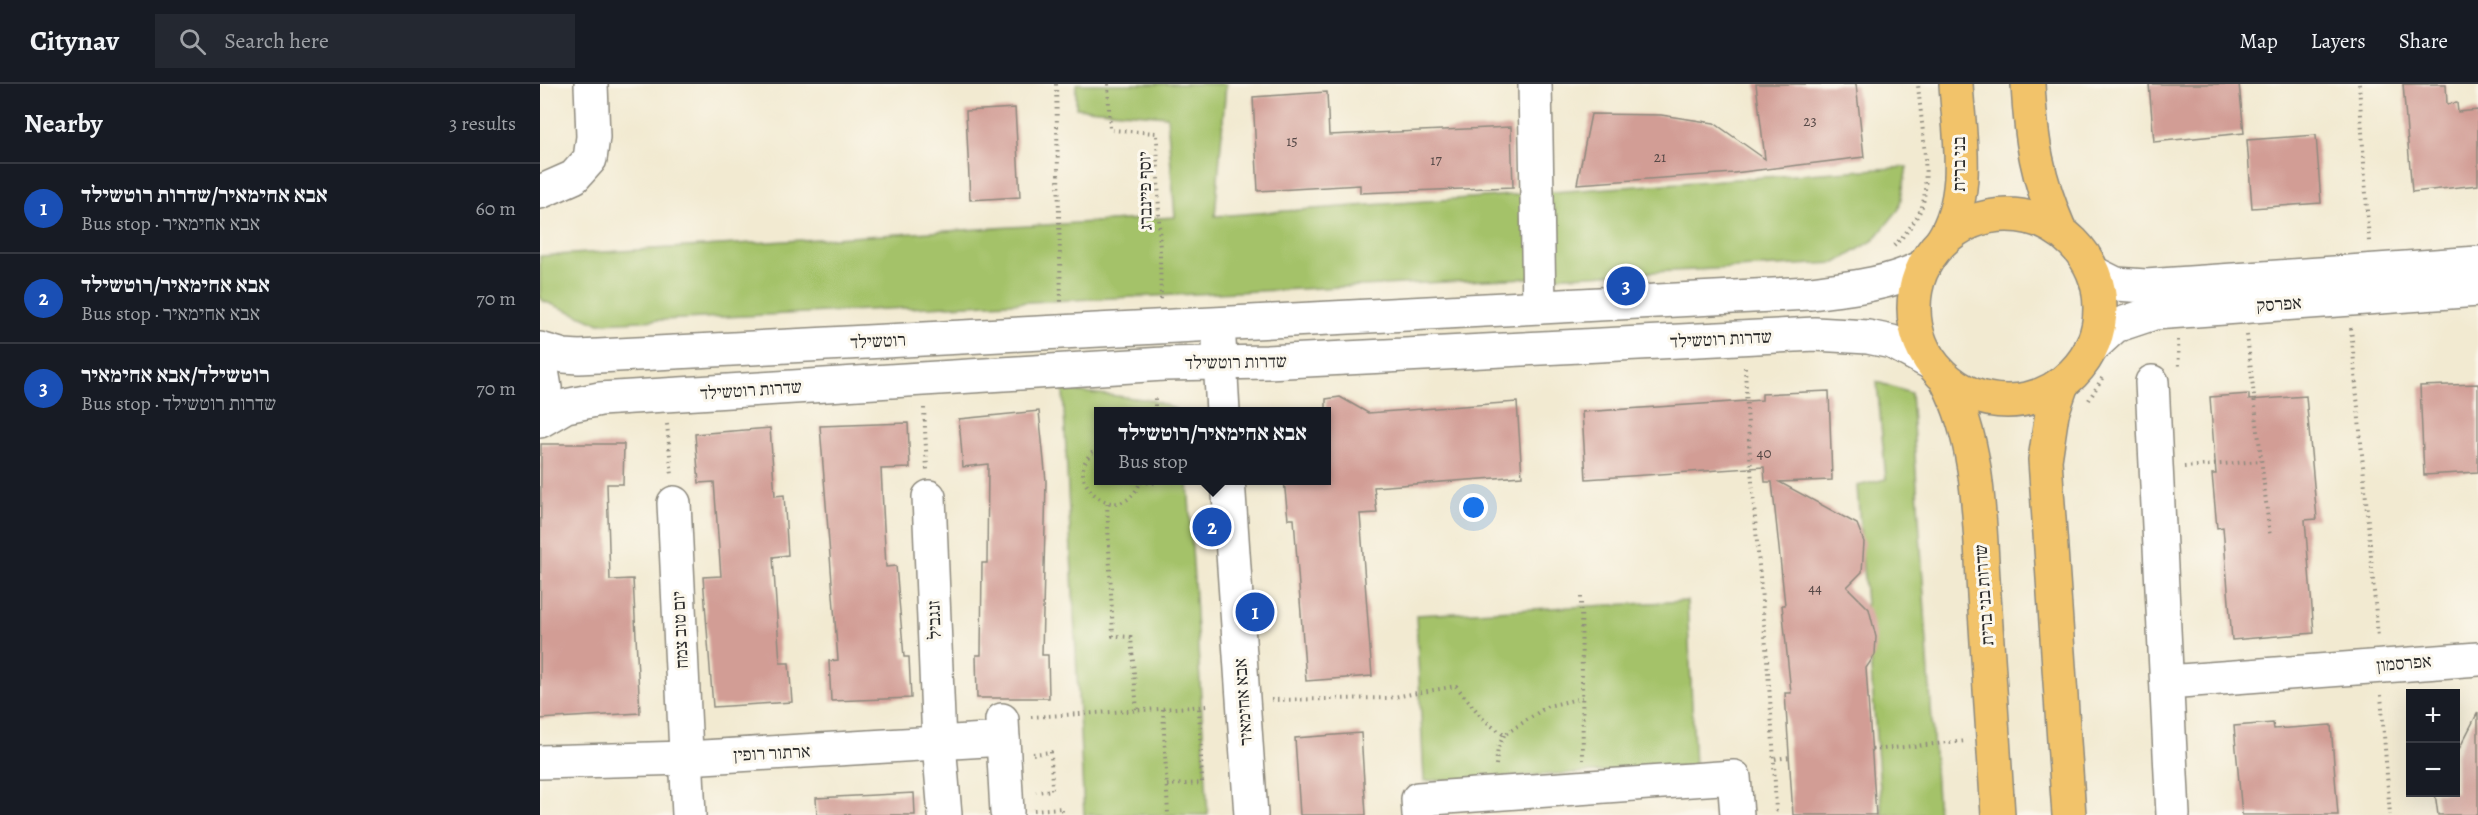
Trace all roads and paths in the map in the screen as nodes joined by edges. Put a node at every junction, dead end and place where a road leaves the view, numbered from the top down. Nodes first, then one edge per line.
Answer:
1 (591, 84) edge
2 (1056, 84) edge
3 (1108, 84) edge
4 (1535, 84) edge
5 (1918, 84) edge
6 (1956, 84) edge
7 (2028, 84) edge
8 (2359, 84) edge
9 (540, 192) edge
10 (2060, 231) junction
11 (1942, 241) junction
12 (2370, 248) dead end
13 (1889, 251) dead end
14 (2478, 263) edge
15 (1923, 267) junction
16 (2094, 273) junction
17 (2478, 290) edge
18 (1161, 306) dead end
19 (1539, 307) junction
20 (1061, 310) dead end
21 (2350, 321) dead end
22 (2246, 323) dead end
23 (1218, 324) junction
24 (540, 348) edge
25 (2091, 348) junction
26 (1745, 357) dead end
27 (540, 358) edge
28 (1220, 363) junction
29 (1939, 372) junction
30 (2152, 382) dead end
31 (2062, 384) junction
32 (1155, 395) dead end
33 (923, 402) dead end
34 (1155, 407) edge
35 (1223, 407) edge
36 (540, 409) edge
37 (666, 420) dead end
38 (540, 421) edge
39 (1094, 453) edge
40 (2261, 461) junction
41 (2156, 469) junction
42 (1139, 485) edge
43 (1228, 485) edge
44 (929, 497) joint
45 (674, 503) joint
46 (1107, 503) junction
47 (2270, 537) dead end
48 (1581, 597) dead end
49 (2478, 659) edge
50 (2379, 665) junction
51 (2167, 682) junction
52 (1582, 698) junction
53 (1267, 700) dead end
54 (1199, 706) junction
55 (1207, 706) dead end
56 (1163, 709) junction
57 (1137, 711) junction
58 (1014, 733) junction
59 (1968, 741) dead end
60 (939, 743) junction
61 (1872, 750) dead end
62 (1790, 757) dead end
63 (686, 758) junction
64 (1775, 759) junction
65 (540, 762) edge
66 (1167, 785) junction
67 (1583, 787) junction
68 (1020, 805) junction
69 (689, 815) edge
70 (945, 815) edge
71 (1062, 815) edge
72 (1168, 815) edge
73 (1251, 815) edge
74 (1419, 815) edge
75 (1737, 815) edge
76 (1776, 815) edge
77 (1998, 815) edge
78 (2069, 815) edge
79 (2173, 815) edge
80 (2390, 815) edge

1 - 9 street
2 - 20 path
3 - 18 path, יוסף פיינברג
4 - 19 street
5 - 13 path
6 - 11 main road, בני ברית
7 - 10 main road
8 - 12 path
10 - 11 main road
10 - 16 main road
11 - 15 main road
14 - 16 street, אפרסק
15 - 19 street
15 - 29 main road
16 - 25 main road
17 - 25 street, אפרסק
19 - 23 street
21 - 50 path
22 - 40 path
23 - 24 street, רוטשילד
23 - 28 street
25 - 31 main road
26 - 64 path
27 - 36 street
28 - 29 street, שדרות רוטשילד
28 - 35 street
28 - 38 street, שדרות רוטשילד
29 - 31 main road
29 - 77 main road, שדרות בני ברית
30 - 41 street
31 - 78 main road
32 - 34 path
33 - 44 path
37 - 45 path
39 - 46 path
40 - 41 path
40 - 47 path
41 - 51 street
42 - 46 path
43 - 73 street, אבא אחימאיר
44 - 60 street, זנגביל
45 - 63 street, יום טוב צמח
46 - 57 path
48 - 52 path
49 - 50 street, אפרסמון
50 - 51 street, אפרסמון
50 - 80 path
51 - 79 street
52 - 53 path
52 - 67 path
54 - 55 path
54 - 56 path
54 - 66 path
56 - 57 path
56 - 66 path
57 - 58 path
58 - 60 street, ארתור רופין
58 - 68 street
58 - 68 path
59 - 61 path
60 - 63 street, ארתור רופין
60 - 70 street, זנגביל
62 - 64 path
63 - 65 street, ארתור רופין
63 - 69 street, יום טוב צמח
64 - 76 path
66 - 72 path
67 - 74 street
67 - 75 street
68 - 71 path

